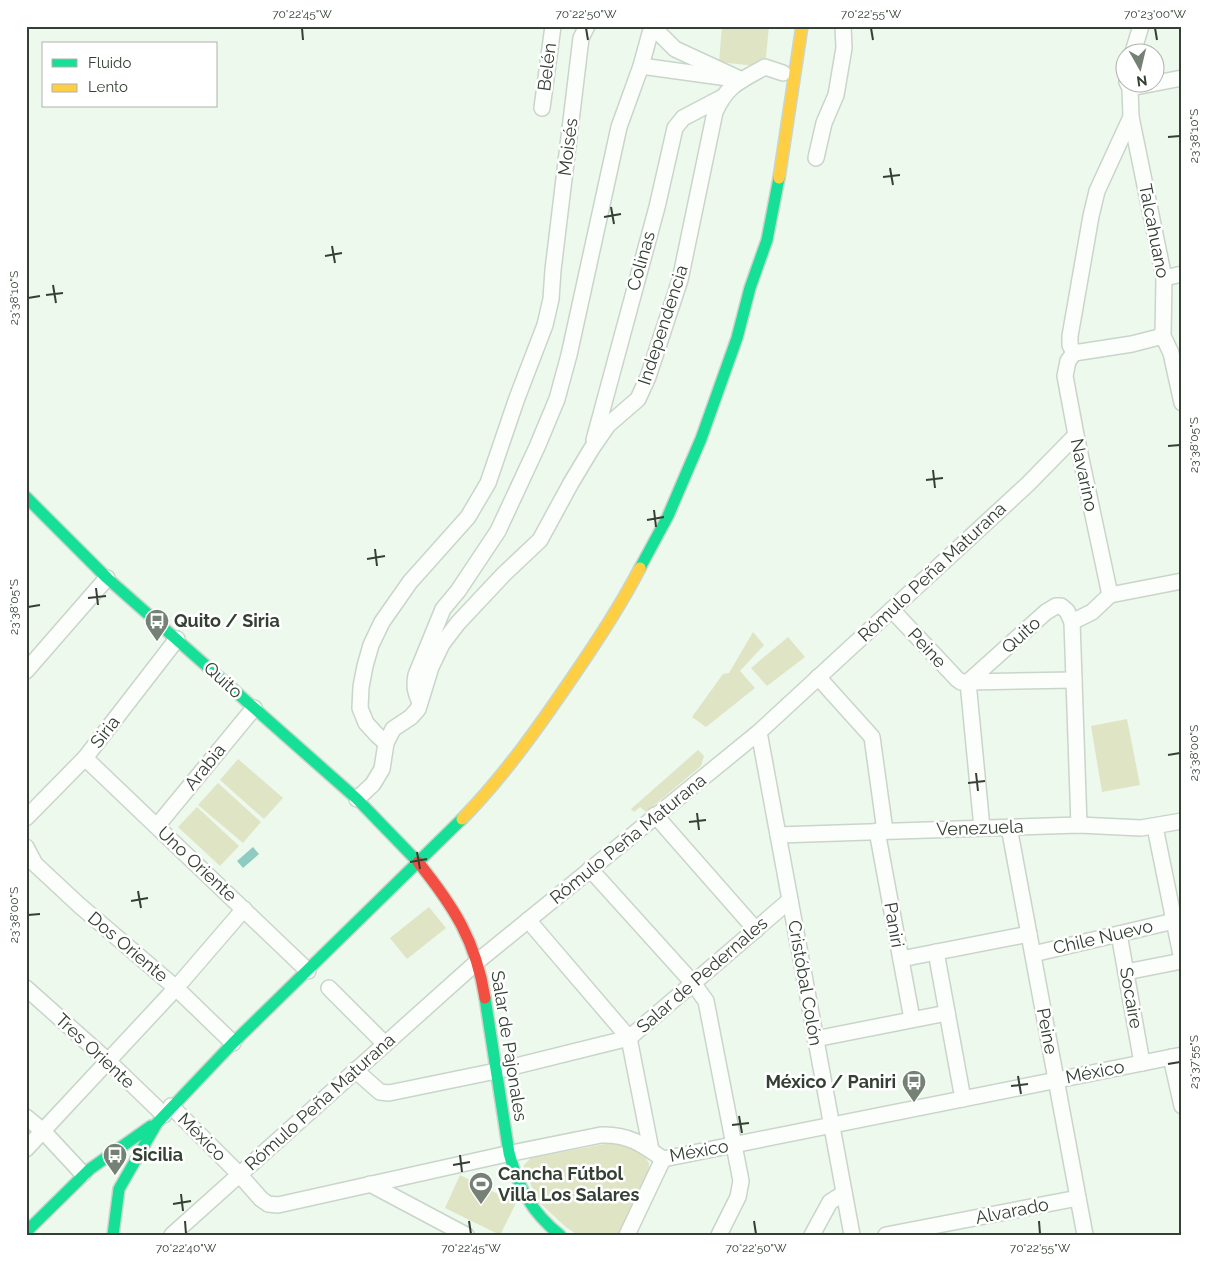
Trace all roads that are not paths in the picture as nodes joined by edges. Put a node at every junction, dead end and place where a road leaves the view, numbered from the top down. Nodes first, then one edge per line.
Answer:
1 (553, 26) edge
2 (587, 26) edge
3 (652, 26) edge
4 (802, 26) edge
5 (843, 26) edge
6 (1141, 26) edge
7 (1136, 42) edge
8 (641, 66) junction
9 (783, 73) dead end
10 (1182, 78) edge
11 (742, 80) junction
12 (1166, 80) edge
13 (1129, 92) edge
14 (721, 98) junction
15 (542, 108) dead end
16 (1131, 118) junction
17 (816, 158) dead end
18 (762, 206) dead end
19 (1182, 274) edge
20 (1164, 278) junction
21 (750, 288) junction
22 (1163, 336) junction
23 (1074, 353) junction
24 (1182, 403) edge
25 (1076, 435) junction
26 (592, 448) junction
27 (28, 502) edge
28 (106, 578) junction
29 (1182, 581) edge
30 (1110, 595) junction
31 (892, 610) junction
32 (1072, 622) junction
33 (177, 639) junction
34 (26, 672) edge
35 (818, 677) junction
36 (1074, 680) junction
37 (968, 682) junction
38 (420, 702) junction
39 (254, 708) junction
40 (759, 732) junction
41 (386, 743) junction
42 (85, 758) junction
43 (357, 799) junction
44 (655, 815) junction
45 (26, 818) edge
46 (1182, 821) edge
47 (1080, 825) junction
48 (156, 826) junction
49 (1009, 827) junction
50 (1155, 827) junction
51 (982, 828) junction
52 (881, 831) junction
53 (778, 835) junction
54 (26, 847) edge
55 (419, 863) junction
56 (31, 869) edge
57 (590, 869) junction
58 (790, 900) junction
59 (244, 909) junction
60 (528, 920) junction
61 (1174, 921) junction
62 (756, 930) junction
63 (1029, 934) junction
64 (1119, 934) junction
65 (936, 952) junction
66 (1033, 954) junction
67 (901, 959) junction
68 (478, 961) junction
69 (1182, 961) edge
70 (308, 971) junction
71 (1126, 972) junction
72 (693, 983) junction
73 (26, 988) edge
74 (176, 988) junction
75 (329, 988) dead end
76 (947, 1013) junction
77 (912, 1019) junction
78 (629, 1038) junction
79 (816, 1038) junction
80 (233, 1043) junction
81 (385, 1044) junction
82 (1177, 1056) edge
83 (108, 1061) junction
84 (1142, 1063) junction
85 (355, 1070) junction
86 (496, 1071) junction
87 (1056, 1080) junction
88 (964, 1099) junction
89 (1182, 1106) edge
90 (164, 1115) junction
91 (26, 1117) edge
92 (831, 1125) junction
93 (43, 1131) junction
94 (735, 1145) junction
95 (26, 1149) edge
96 (650, 1150) junction
97 (509, 1153) junction
98 (663, 1159) junction
99 (84, 1174) junction
100 (239, 1174) junction
101 (370, 1184) junction
102 (844, 1193) junction
103 (1078, 1198) junction
104 (26, 1232) edge
105 (113, 1235) edge
106 (172, 1235) edge
107 (466, 1235) edge
108 (560, 1235) edge
109 (627, 1235) edge
110 (719, 1235) edge
111 (812, 1235) edge
112 (852, 1235) edge
113 (886, 1235) edge
114 (1085, 1235) edge

1 - 15 street, Belén
2 - 41 street, Moisés
3 - 8 street
3 - 11 street
4 - 21 main road
5 - 17 street
6 - 7 street
8 - 11 street
8 - 38 street
9 - 11 street, Independencia
10 - 12 street
11 - 14 street, Independencia
13 - 16 street, Talcahuano
14 - 26 street, Independencia
14 - 26 street, Colinas
16 - 20 street, Talcahuano
16 - 23 street, Navarino
18 - 21 main road
19 - 20 street
20 - 22 street, Talcahuano
21 - 55 main road
22 - 23 street
22 - 24 street, Talcahuano
23 - 25 street, Navarino
25 - 30 street, Navarino
25 - 31 street, Rómulo Peña Maturana
26 - 38 street, Independencia
27 - 28 main road, Quito
28 - 33 main road, Quito
28 - 34 street
29 - 30 street
30 - 32 street
31 - 35 street, Rómulo Peña Maturana
31 - 37 street, Peine
32 - 36 street
32 - 37 street, Quito
33 - 39 main road, Quito
33 - 42 street, Siria
35 - 40 street, Rómulo Peña Maturana
35 - 52 street, Paniri
36 - 37 street
36 - 47 street
37 - 51 street
38 - 41 street, Independencia
39 - 43 main road, Quito
39 - 48 street, Arabia
40 - 44 street, Rómulo Peña Maturana
40 - 53 street, Cristóbal Colón
41 - 43 street, Independencia
42 - 45 street, Siria
42 - 48 street, Uno Oriente
43 - 55 main road, Quito
44 - 57 street, Rómulo Peña Maturana
44 - 62 street
46 - 50 street, Venezuela
47 - 49 street, Venezuela
47 - 50 street, Venezuela
48 - 59 street, Uno Oriente
49 - 51 street, Venezuela
49 - 63 street, Peine
50 - 61 street
51 - 52 street, Venezuela
52 - 53 street, Venezuela
52 - 67 street, Paniri
53 - 58 street, Cristóbal Colón
54 - 56 street, Dos Oriente
55 - 68 main road, Salar de Pajonales
55 - 70 main road
56 - 74 street, Dos Oriente
57 - 60 street, Rómulo Peña Maturana
57 - 72 street
58 - 62 street, Salar de Pedernales
58 - 79 street, Cristóbal Colón
59 - 70 street, Uno Oriente
59 - 74 street
60 - 68 street, Rómulo Peña Maturana
60 - 78 street
61 - 64 street, Chile Nuevo
61 - 69 street
62 - 72 street, Salar de Pedernales
63 - 65 street, Chile Nuevo
63 - 66 street, Peine
64 - 66 street, Chile Nuevo
64 - 71 street, Socaire
65 - 67 street, Chile Nuevo
65 - 76 street
66 - 87 street, Peine
67 - 77 street, Paniri
68 - 81 street, Rómulo Peña Maturana
68 - 86 main road, Salar de Pajonales
69 - 71 street
70 - 80 main road
71 - 84 street, Socaire
72 - 78 street, Salar de Pedernales
72 - 94 street
73 - 83 street, Tres Oriente
74 - 80 street, Dos Oriente
74 - 83 street
75 - 81 street
76 - 77 street
76 - 88 street
77 - 79 street
78 - 86 street, Salar de Pedernales
78 - 96 street
79 - 92 street, Cristóbal Colón
80 - 90 main road
81 - 85 street, Rómulo Peña Maturana
82 - 84 street, México
82 - 89 street
83 - 90 street, Tres Oriente
83 - 93 street
84 - 87 street, México
85 - 86 street, Salar de Pedernales
85 - 100 street, Rómulo Peña Maturana
86 - 97 main road, Salar de Pajonales
87 - 88 street, México
87 - 103 street, Peine
88 - 92 street, México
90 - 99 main road
90 - 100 street, México
90 - 105 main road
91 - 93 street
92 - 94 street, México
92 - 102 street, Cristóbal Colón
93 - 95 street
93 - 99 street
94 - 98 street, México
94 - 110 street
96 - 97 street, México
96 - 98 street, México
97 - 101 street, México
97 - 108 main road, Salar de Pajonales
98 - 109 street
99 - 104 main road
100 - 101 street, México
100 - 106 street, Rómulo Peña Maturana
101 - 107 street
102 - 111 street
102 - 112 street, Cristóbal Colón
103 - 113 street, Alvarado
103 - 114 street, Peine

